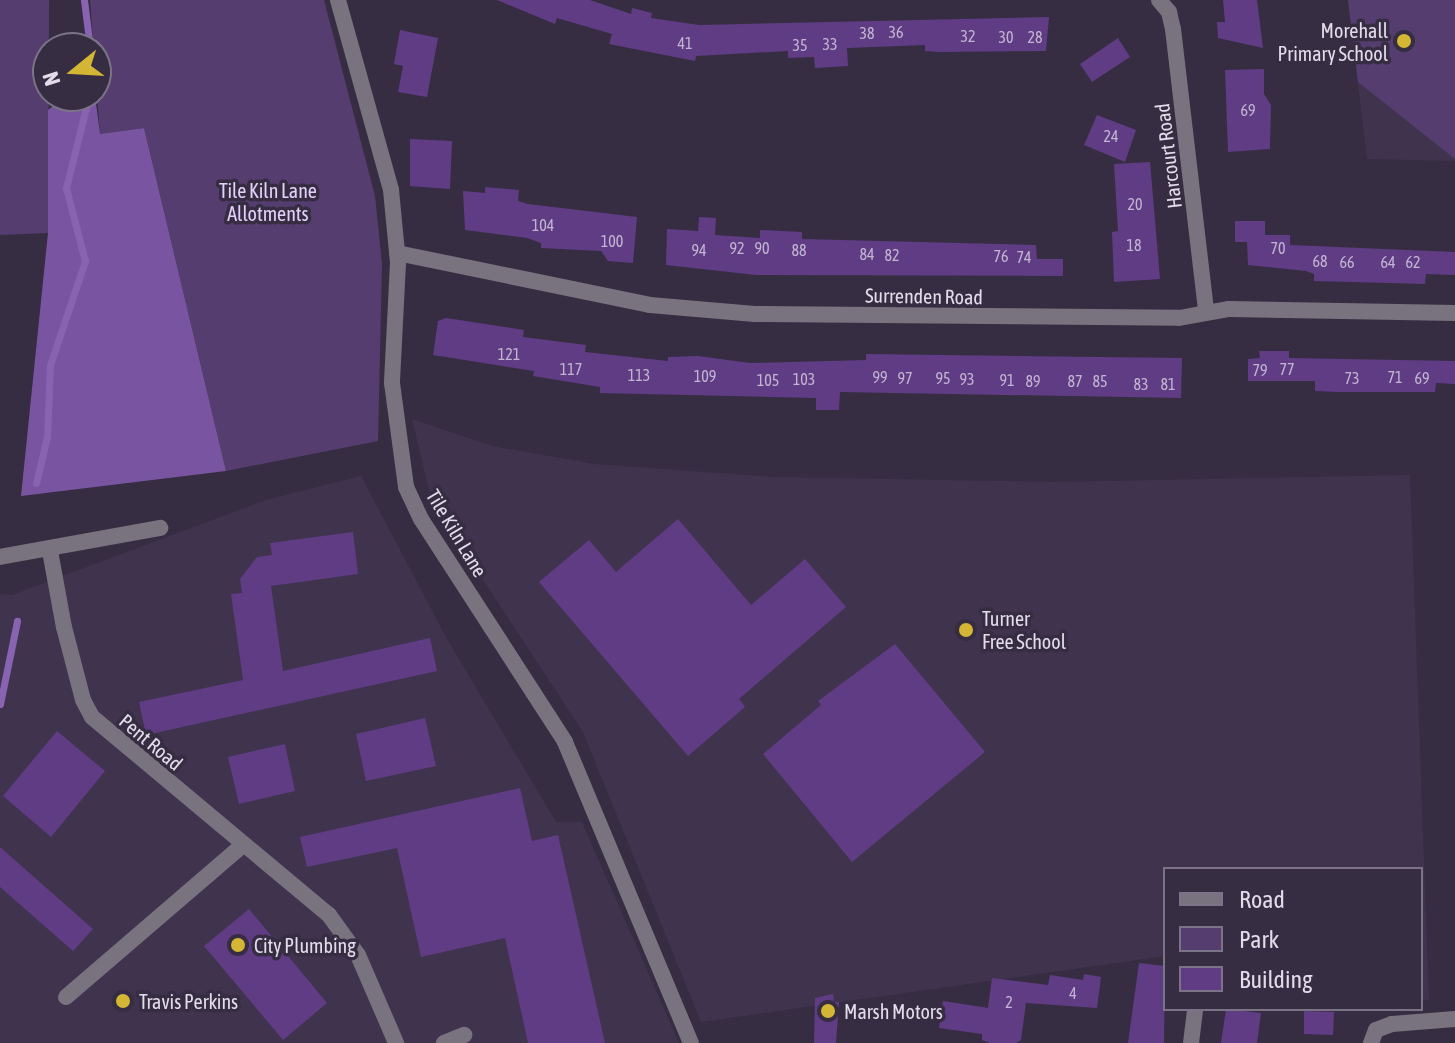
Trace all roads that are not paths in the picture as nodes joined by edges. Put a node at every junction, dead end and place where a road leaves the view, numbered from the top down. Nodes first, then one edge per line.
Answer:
1 (338, 0) edge
2 (1159, 0) edge
3 (397, 253) junction
4 (1206, 311) junction
5 (1455, 313) edge
6 (160, 528) dead end
7 (50, 551) junction
8 (0, 557) edge
9 (243, 845) junction
10 (66, 997) dead end
11 (1195, 1011) edge
12 (1455, 1019) edge
13 (464, 1035) dead end
14 (1374, 1036) edge
15 (396, 1043) edge
16 (444, 1043) edge
17 (691, 1043) edge
18 (1191, 1043) edge

1 - 3 street, Tile Kiln Lane
2 - 4 street, Harcourt Road
3 - 4 street, Surrenden Road
3 - 17 street, Tile Kiln Lane
4 - 5 street, Surrenden Road
6 - 7 street
7 - 8 street
7 - 9 street, Pent Road
9 - 10 street
9 - 15 street, Pent Road
11 - 18 street
12 - 14 street
13 - 16 street

